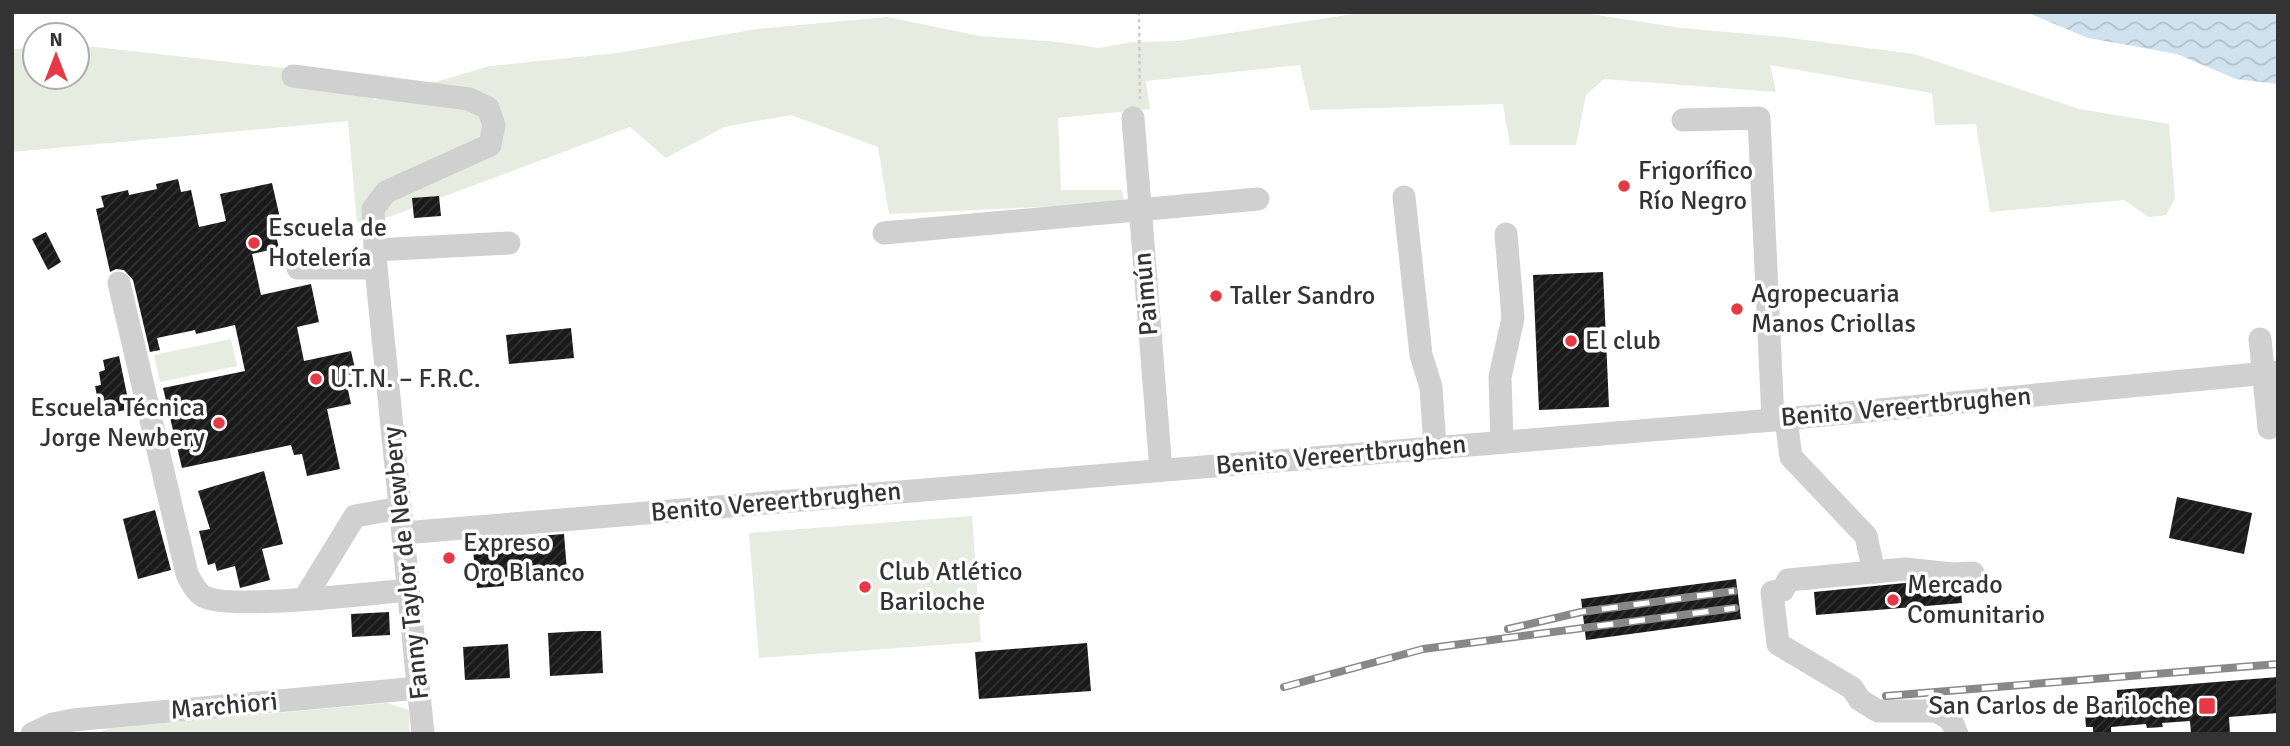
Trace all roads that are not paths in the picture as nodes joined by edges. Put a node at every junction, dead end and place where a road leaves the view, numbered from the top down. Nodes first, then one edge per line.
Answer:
1 (293, 76) dead end
2 (1137, 111) road end
3 (1684, 120) dead end
4 (1404, 197) dead end
5 (1258, 199) dead end
6 (1139, 210) junction
7 (884, 233) dead end
8 (1506, 234) dead end
9 (509, 243) dead end
10 (375, 259) junction
11 (298, 268) dead end
12 (119, 283) dead end
13 (2260, 339) dead end
14 (2271, 373) edge
15 (1779, 419) junction
16 (2269, 428) dead end
17 (1502, 442) junction
18 (1435, 447) junction
19 (1161, 470) junction
20 (401, 508) junction
21 (403, 533) junction
22 (1874, 572) junction
23 (1973, 573) dead end
24 (408, 590) junction
25 (304, 599) junction
26 (418, 688) junction
27 (32, 734) edge
28 (423, 734) edge
29 (1956, 734) edge

1 - 10 street, Fanny Taylor de Newbery
2 - 6 street, Paimún
3 - 15 street
4 - 18 street
5 - 6 street
6 - 7 street
6 - 19 street, Paimún
8 - 17 street
9 - 10 street
10 - 11 street
10 - 20 street, Fanny Taylor de Newbery
12 - 25 street
13 - 14 street
14 - 15 street, Benito Vereertbrughen
14 - 16 street
15 - 17 street, Benito Vereertbrughen
15 - 22 street
17 - 18 street, Benito Vereertbrughen
18 - 19 street, Benito Vereertbrughen
19 - 21 street, Benito Vereertbrughen
20 - 21 street, Fanny Taylor de Newbery
20 - 25 street
21 - 24 street, Fanny Taylor de Newbery
22 - 23 street
22 - 29 street
24 - 25 street
24 - 26 street, Fanny Taylor de Newbery
26 - 27 street, Marchiori
26 - 28 street, Fanny Taylor de Newbery

